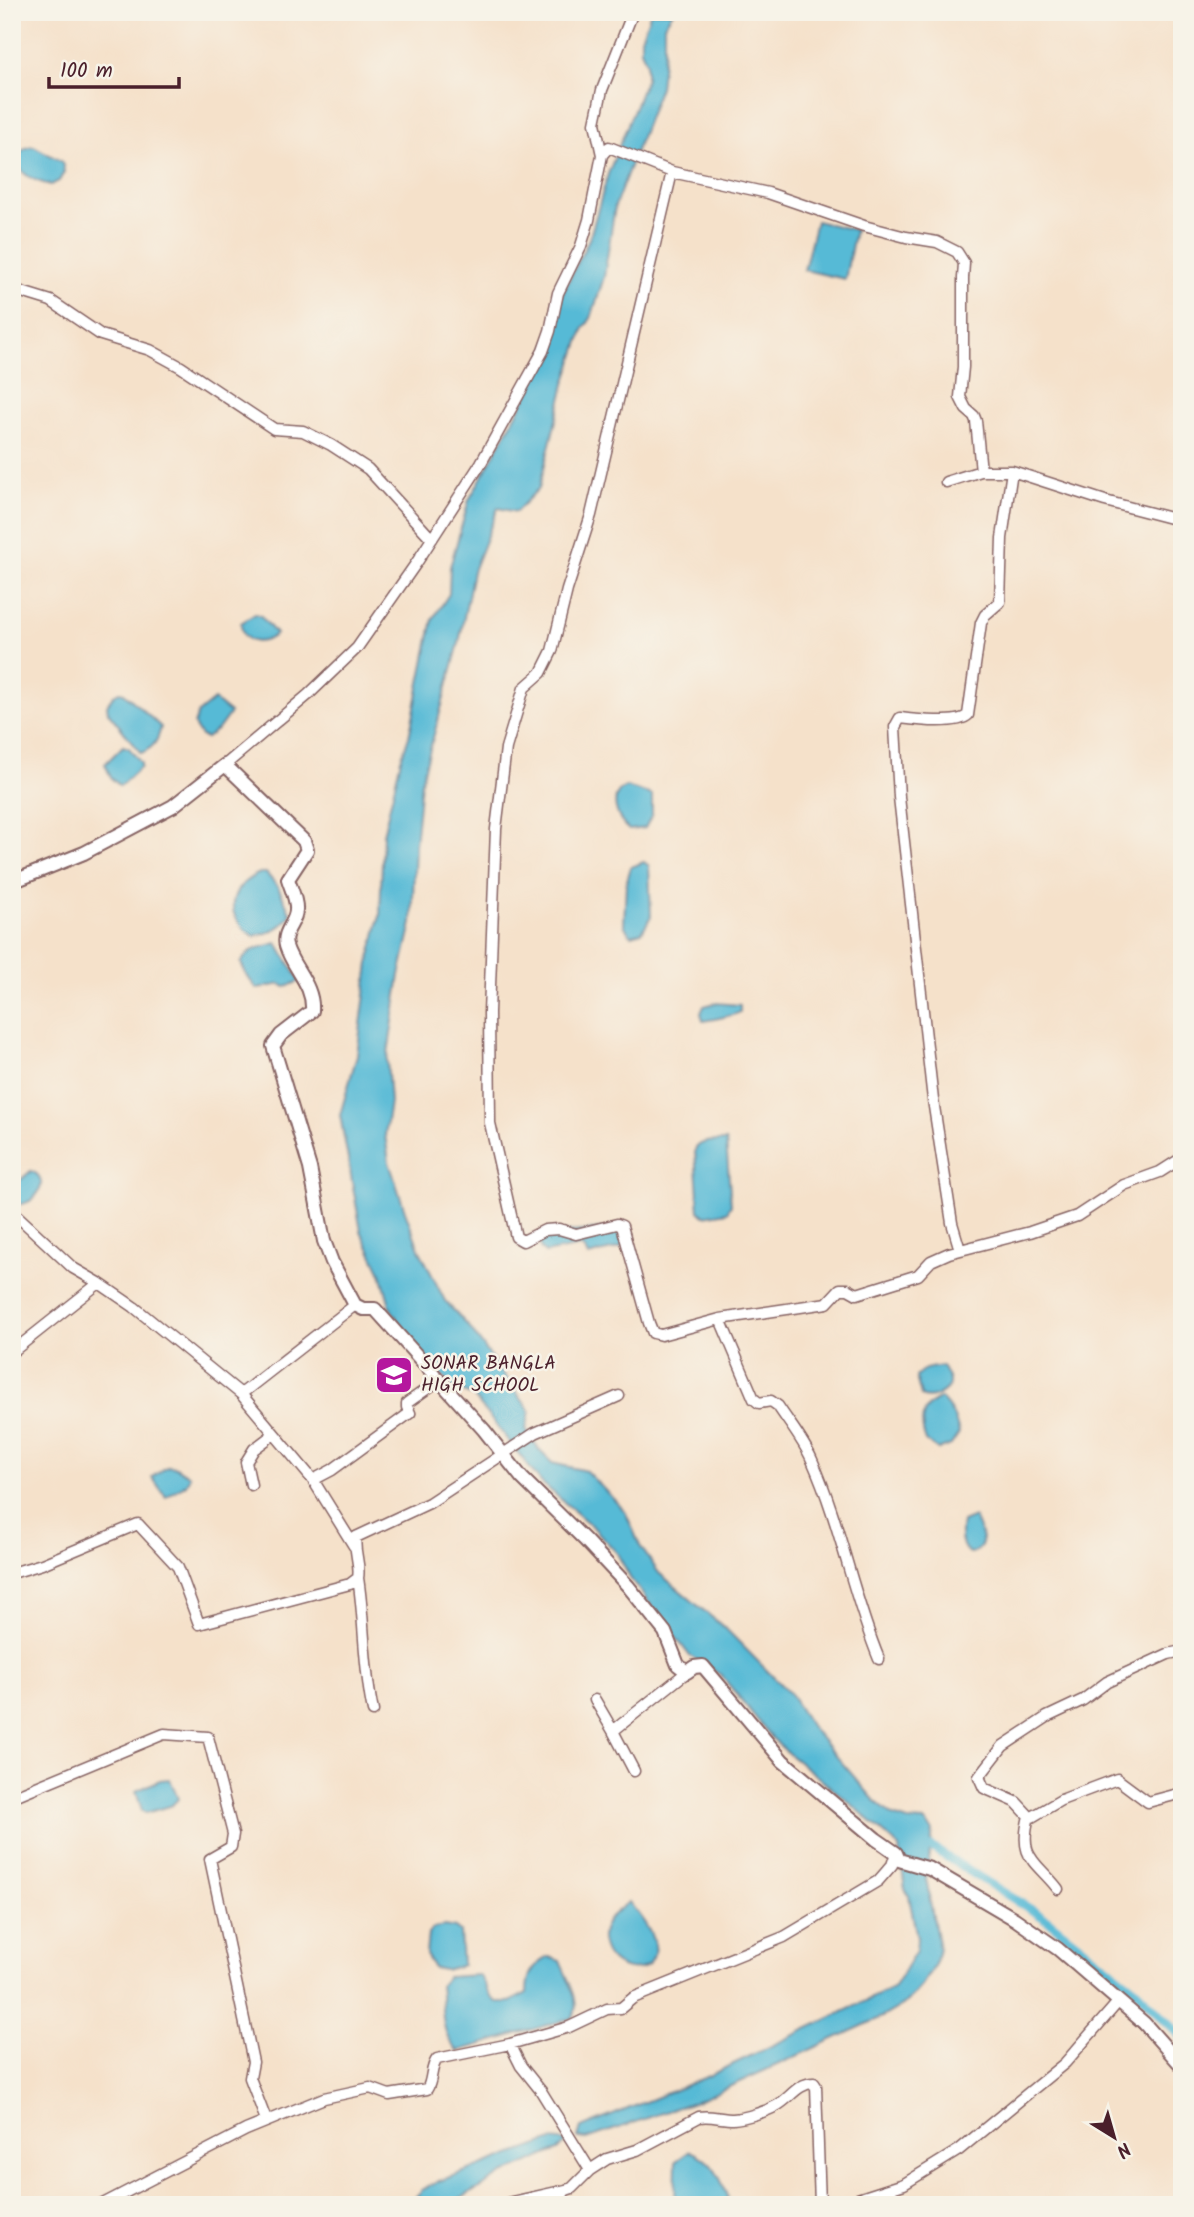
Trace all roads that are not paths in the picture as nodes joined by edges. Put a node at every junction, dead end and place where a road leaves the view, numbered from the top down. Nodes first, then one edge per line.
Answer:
1 (633, 12) edge
2 (605, 151) junction
3 (672, 172) junction
4 (12, 289) edge
5 (981, 471) junction
6 (1012, 471) junction
7 (946, 482) dead end
8 (1182, 521) edge
9 (432, 539) junction
10 (225, 765) junction
11 (12, 882) edge
12 (1182, 1158) edge
13 (12, 1211) edge
14 (960, 1250) junction
15 (99, 1283) junction
16 (355, 1305) junction
17 (720, 1320) junction
18 (12, 1352) edge
19 (438, 1381) junction
20 (241, 1394) junction
21 (619, 1396) dead end
22 (274, 1434) junction
23 (506, 1453) junction
24 (313, 1480) junction
25 (251, 1485) dead end
26 (354, 1546) junction
27 (12, 1573) edge
28 (358, 1578) junction
29 (1182, 1651) edge
30 (879, 1659) dead end
31 (687, 1672) junction
32 (595, 1700) dead end
33 (373, 1711) dead end
34 (612, 1731) junction
35 (634, 1771) dead end
36 (1182, 1793) edge
37 (12, 1797) edge
38 (1029, 1816) junction
39 (898, 1857) junction
40 (1058, 1889) dead end
41 (1119, 2001) junction
42 (510, 2044) junction
43 (1182, 2066) edge
44 (266, 2120) junction
45 (590, 2170) junction
46 (566, 2190) junction
47 (101, 2205) edge
48 (499, 2205) edge
49 (554, 2205) edge
50 (820, 2205) edge
51 (839, 2205) edge

1 - 2 street
2 - 3 street
2 - 9 street
3 - 5 street
3 - 17 street
4 - 9 street
5 - 6 street
5 - 7 street
6 - 8 street
6 - 14 street
9 - 10 street
10 - 11 street
10 - 16 street
12 - 14 street
13 - 15 street
14 - 17 street
15 - 18 street
15 - 20 street
16 - 19 street
16 - 20 street
17 - 30 street
19 - 23 street
19 - 24 street
20 - 22 street
21 - 23 street
22 - 24 street
22 - 25 street
23 - 26 street
23 - 31 street
24 - 26 street
26 - 28 street
27 - 28 street
28 - 33 street
29 - 38 street
31 - 34 street
31 - 39 street
32 - 34 street
34 - 35 street
36 - 38 street
37 - 44 street
38 - 40 street
39 - 41 street
39 - 42 street
41 - 43 street
41 - 51 street
42 - 44 street
42 - 45 street
44 - 47 street
45 - 46 street
45 - 50 street
46 - 48 street
46 - 49 street

